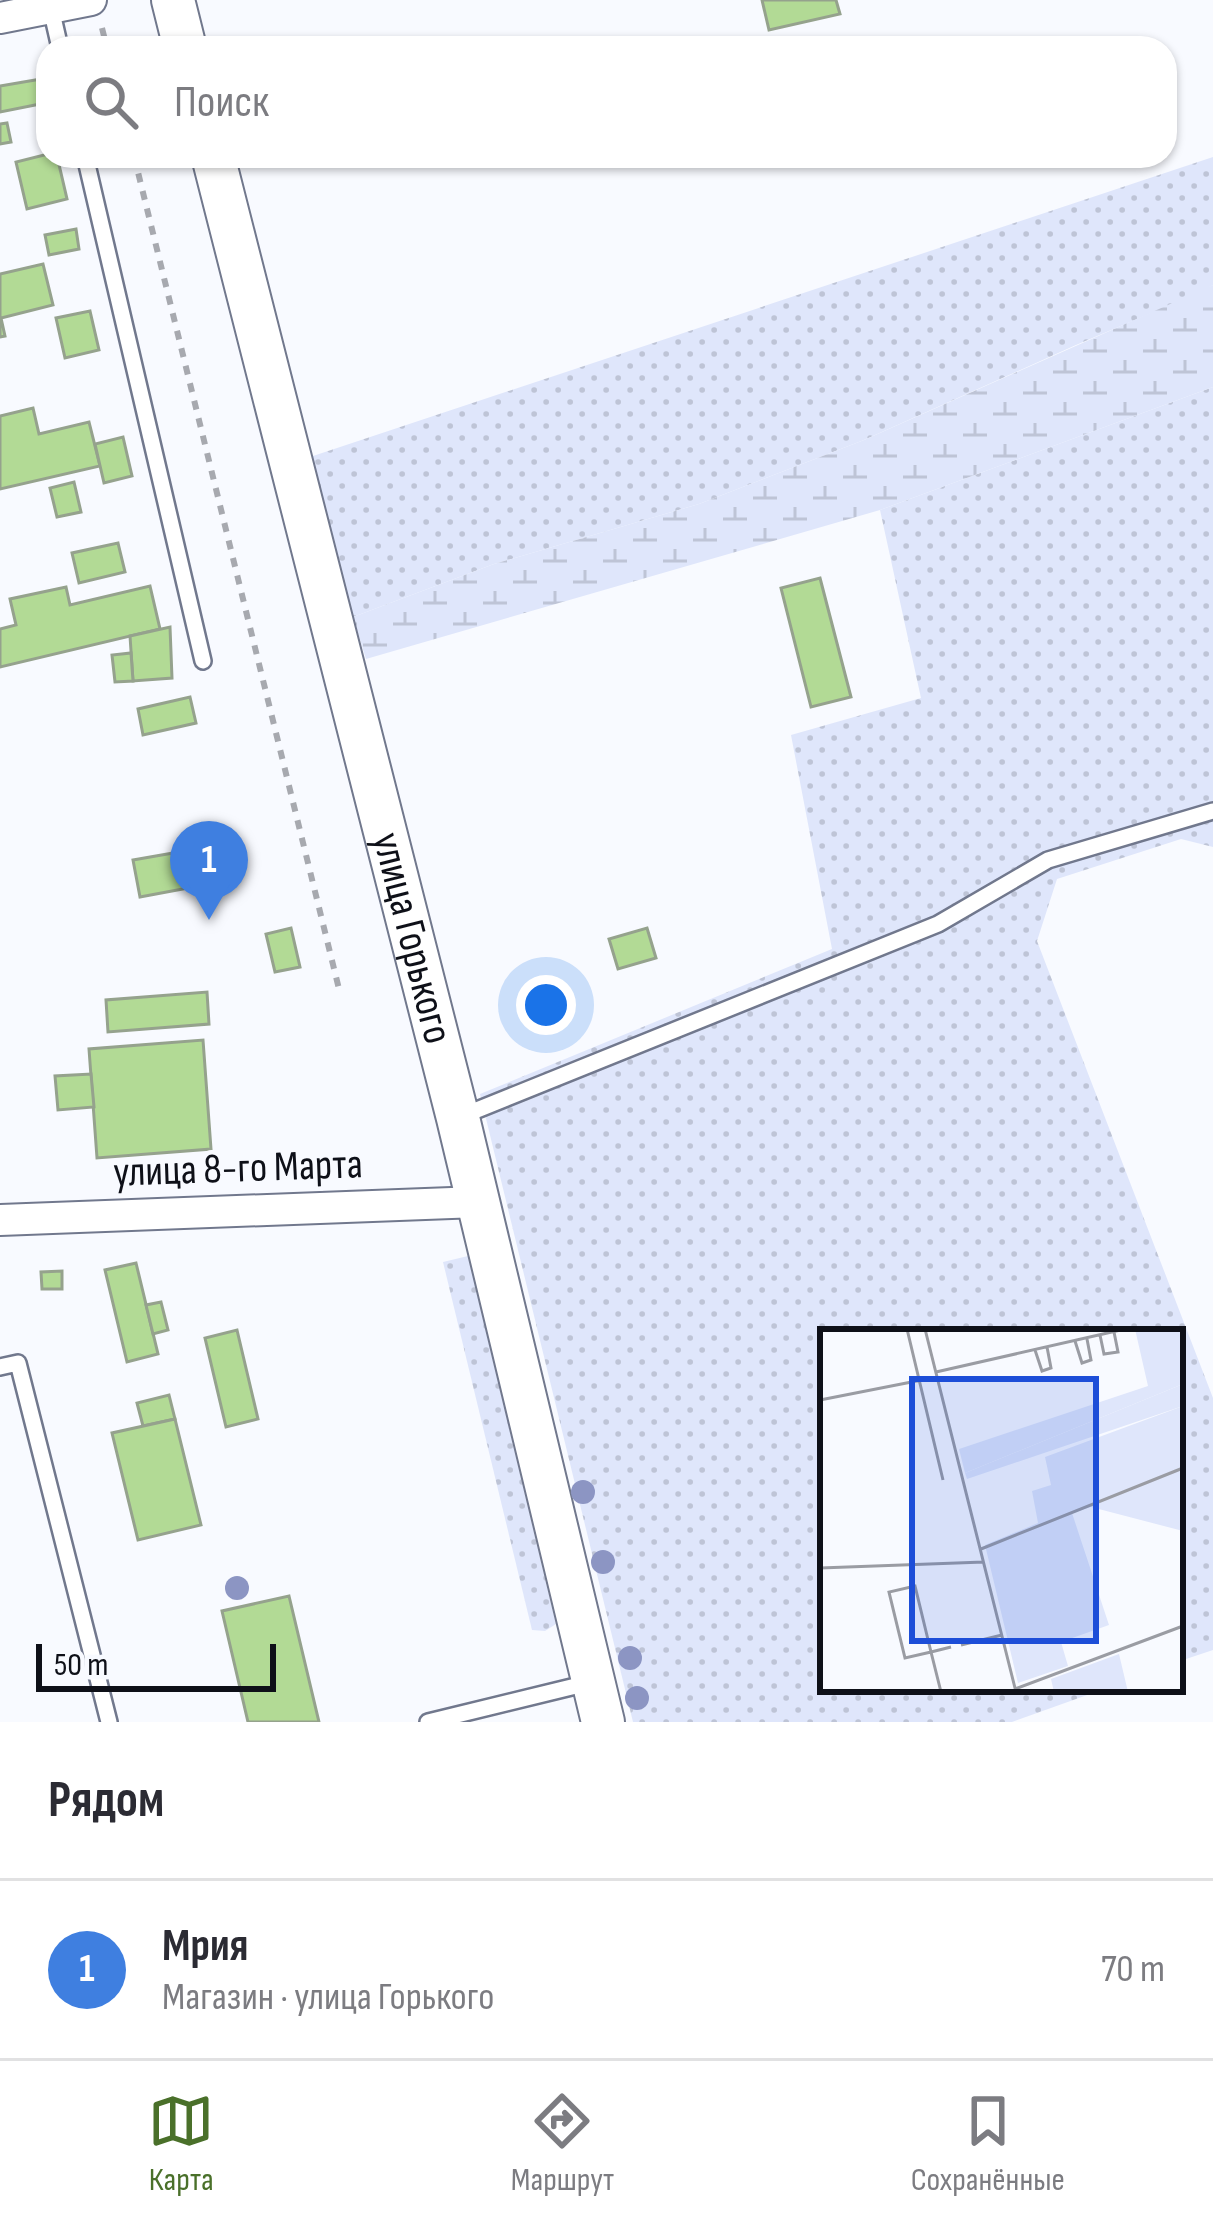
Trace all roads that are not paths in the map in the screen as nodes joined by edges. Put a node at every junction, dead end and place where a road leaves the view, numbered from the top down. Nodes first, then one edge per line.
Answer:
1 (92, 0) edge
2 (173, 0) edge
3 (50, 4) edge
4 (0, 18) edge
5 (57, 36) edge
6 (182, 36) edge
7 (88, 168) edge
8 (216, 168) edge
9 (203, 661) dead end
10 (1213, 811) edge
11 (458, 1118) junction
12 (478, 1202) junction
13 (0, 1220) edge
14 (0, 1367) edge
15 (598, 1702) edge
16 (109, 1722) edge
17 (428, 1722) edge

1 - 3 street
2 - 6 main road
3 - 4 street
3 - 5 lane
7 - 9 lane
8 - 11 main road, улица Горького
10 - 11 lane
11 - 12 main road, улица Горького
12 - 13 street, улица 8-го Марта
12 - 15 main road, улица Горького
14 - 16 lane
15 - 17 lane

